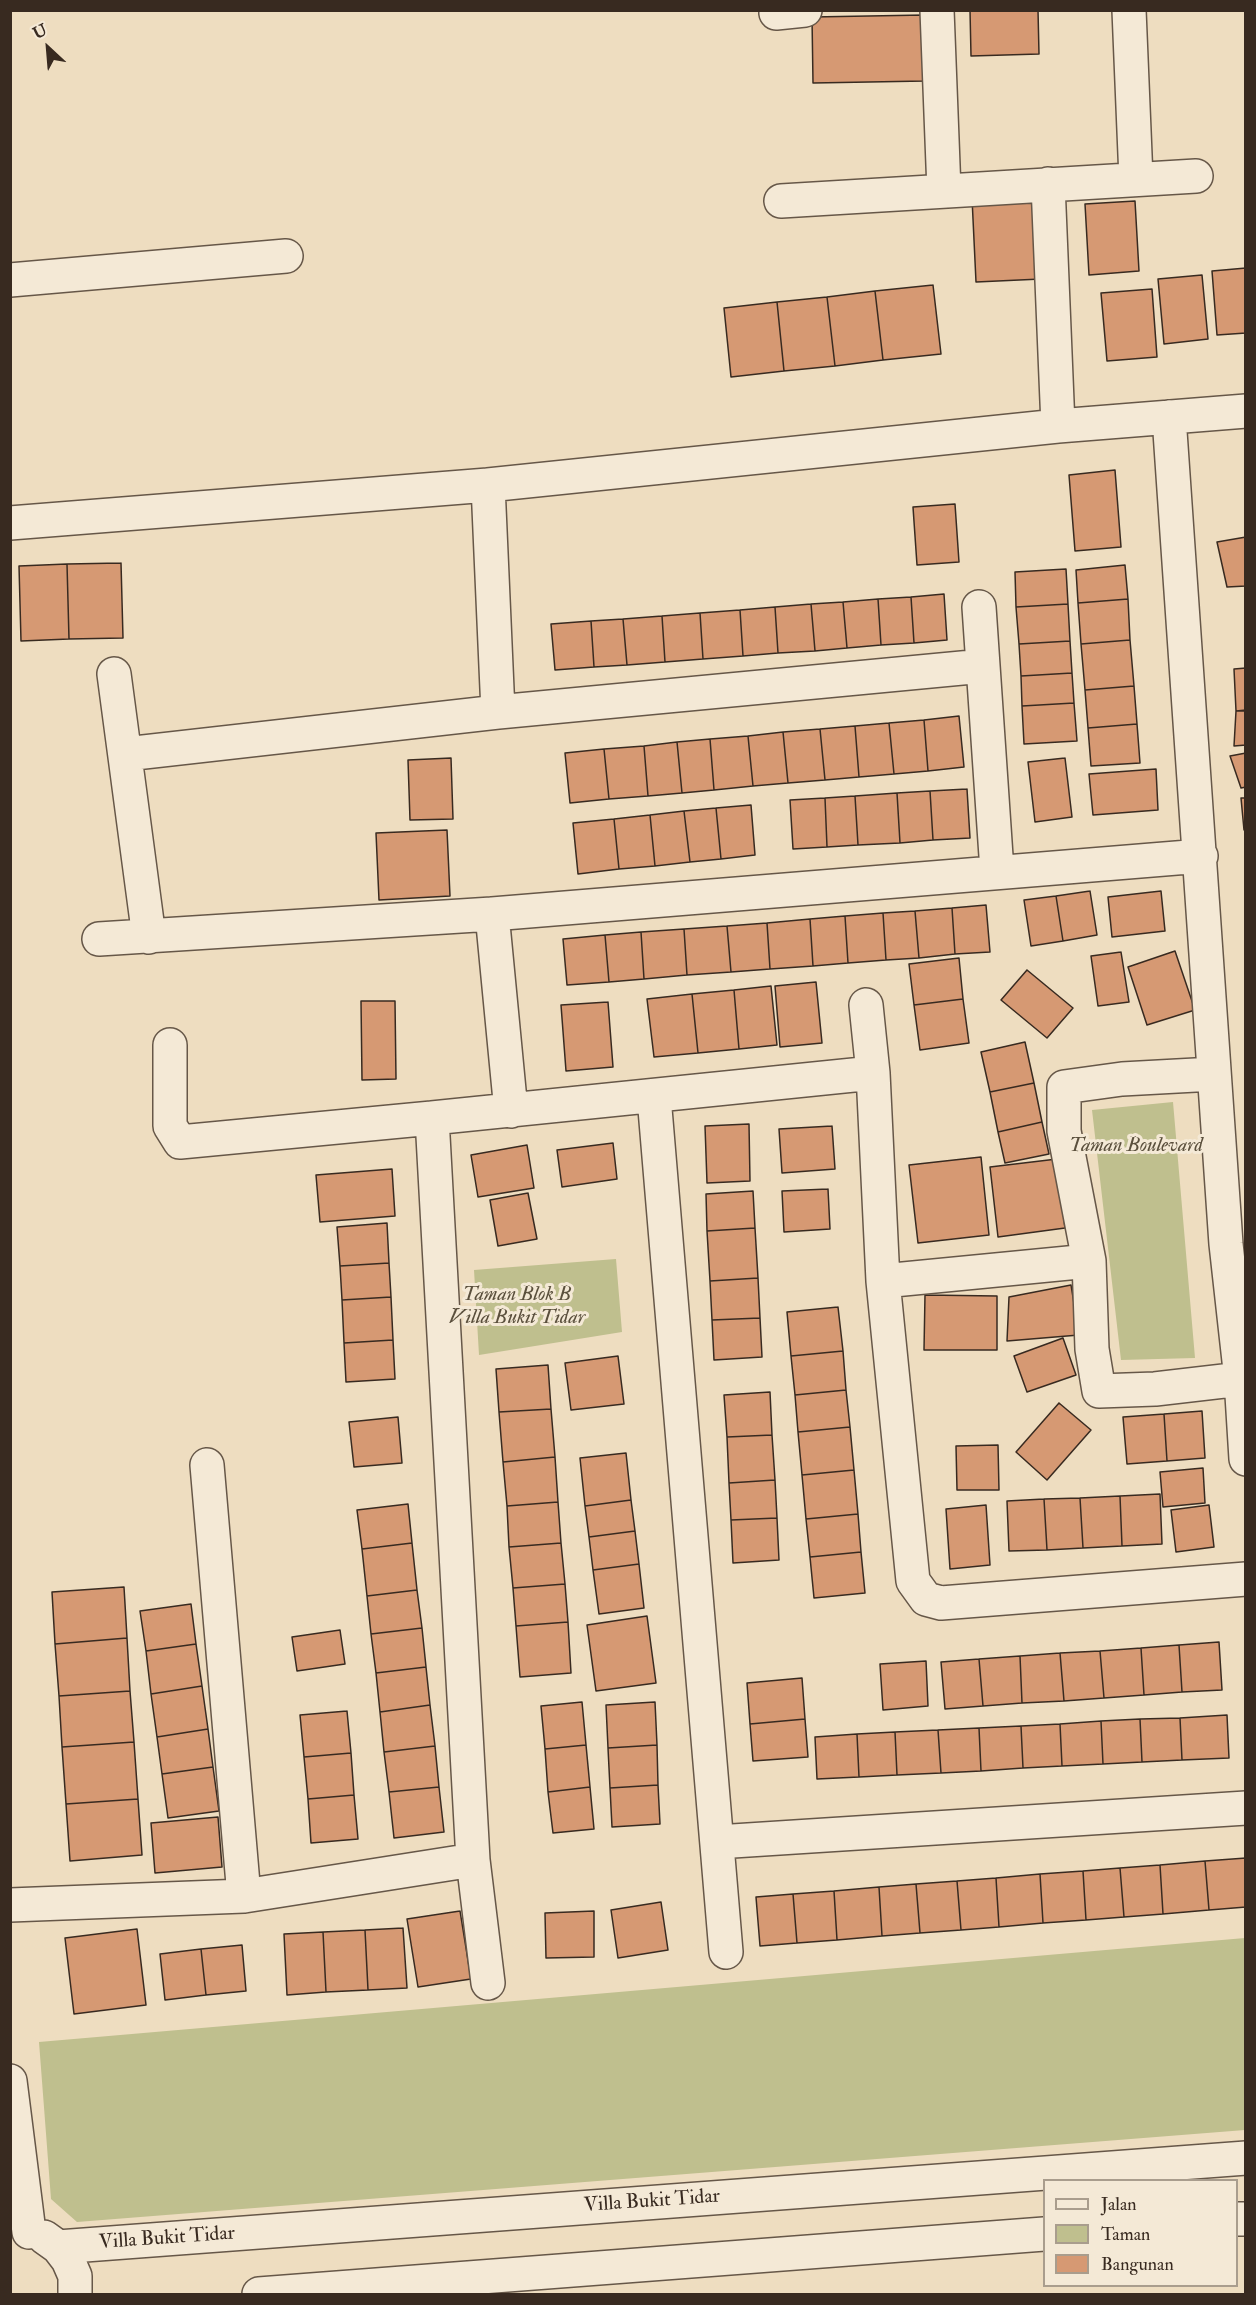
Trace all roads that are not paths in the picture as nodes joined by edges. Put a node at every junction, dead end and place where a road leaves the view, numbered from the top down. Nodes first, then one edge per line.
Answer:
1 (937, 10) edge
2 (1129, 10) edge
3 (1196, 176) dead end
4 (1136, 179) junction
5 (1048, 184) junction
6 (945, 191) junction
7 (781, 201) dead end
8 (286, 256) dead end
9 (10, 280) edge
10 (1245, 411) edge
11 (1169, 417) junction
12 (1058, 426) junction
13 (488, 484) junction
14 (10, 523) edge
15 (979, 607) dead end
16 (983, 666) junction
17 (114, 674) dead end
18 (498, 712) junction
19 (126, 754) junction
20 (1201, 856) junction
21 (997, 871) junction
22 (492, 914) junction
23 (148, 937) junction
24 (99, 939) dead end
25 (866, 1005) dead end
26 (170, 1045) dead end
27 (873, 1073) junction
28 (1214, 1074) junction
29 (654, 1097) junction
30 (511, 1111) junction
31 (432, 1118) junction
32 (1236, 1243) edge
33 (1089, 1261) junction
34 (883, 1281) junction
35 (1241, 1379) junction
36 (1245, 1459) edge
37 (207, 1465) dead end
38 (1245, 1579) edge
39 (1245, 1808) edge
40 (717, 1842) junction
41 (473, 1860) junction
42 (244, 1896) junction
43 (10, 1905) edge
44 (726, 1952) dead end
45 (488, 1983) dead end
46 (10, 2081) edge
47 (1245, 2158) edge
48 (20, 2231) edge
49 (1043, 2234) edge
50 (58, 2247) junction
51 (75, 2295) edge
52 (259, 2295) edge

1 - 6 street
2 - 4 street
3 - 4 street
4 - 5 street
5 - 6 street
5 - 12 street
6 - 7 street
8 - 9 street
10 - 11 street
11 - 12 street
11 - 20 street
12 - 13 street
13 - 14 street
13 - 18 street
15 - 16 street
16 - 18 street
16 - 21 street
17 - 19 street
18 - 19 street
19 - 23 street
20 - 21 street
20 - 28 street
21 - 22 street
22 - 23 street
22 - 30 street
23 - 24 street
25 - 27 street
26 - 31 street
27 - 29 street
27 - 34 street
28 - 32 street
28 - 33 street
29 - 30 street
29 - 40 street
30 - 31 street
31 - 41 street
32 - 35 street
33 - 34 street
33 - 35 street
34 - 38 street
35 - 36 street
37 - 42 street
39 - 40 street
40 - 44 street
41 - 42 street
41 - 45 street
42 - 43 street
46 - 48 street
47 - 50 street, Villa Bukit Tidar
48 - 50 street
49 - 52 street
50 - 51 street

